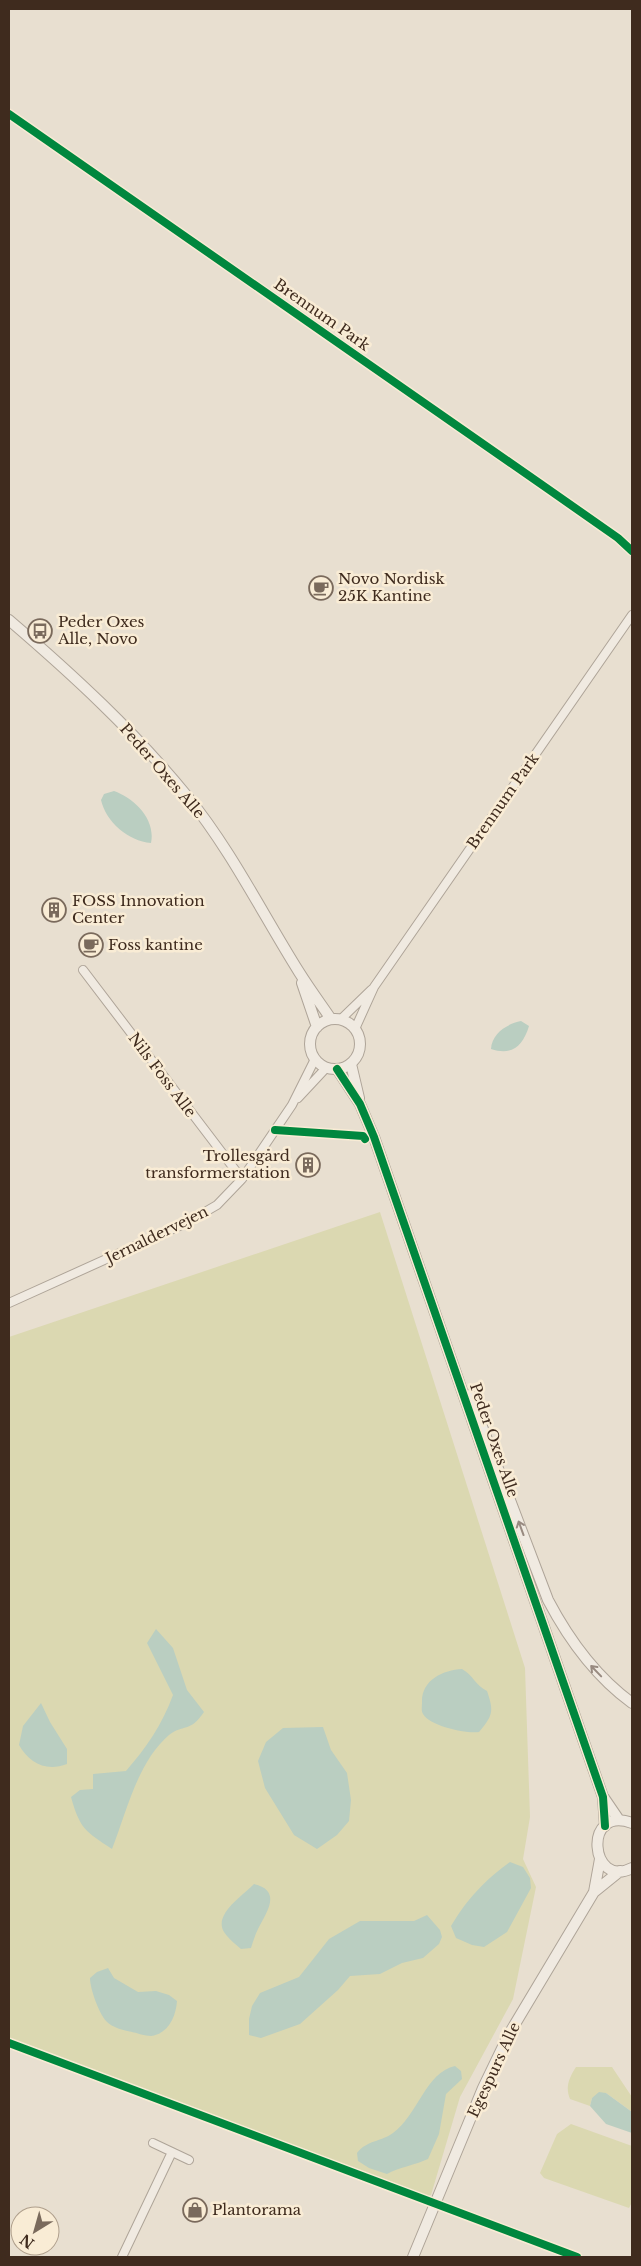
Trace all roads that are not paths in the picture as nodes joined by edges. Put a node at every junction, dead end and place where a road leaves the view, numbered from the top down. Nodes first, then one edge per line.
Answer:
1 (9, 114) edge
2 (618, 538) junction
3 (632, 543) edge
4 (632, 551) edge
5 (632, 615) edge
6 (9, 620) edge
7 (83, 970) dead end
8 (299, 973) junction
9 (374, 987) junction
10 (335, 1019) junction
11 (317, 1027) junction
12 (355, 1029) junction
13 (315, 1059) junction
14 (351, 1064) junction
15 (326, 1068) junction
16 (338, 1069) junction
17 (360, 1104) junction
18 (292, 1105) junction
19 (242, 1179) junction
20 (9, 1303) edge
21 (448, 1350) junction
22 (632, 1703) edge
23 (603, 1797) junction
24 (619, 1820) junction
25 (632, 1823) edge
26 (605, 1826) junction
27 (600, 1859) junction
28 (632, 1868) edge
29 (620, 1870) junction
30 (594, 1892) junction
31 (153, 2143) dead end
32 (172, 2152) junction
33 (189, 2160) dead end
34 (122, 2257) edge
35 (413, 2257) edge

1 - 2 street, Brennum Park
2 - 3 street, Brennum Park
2 - 4 street, Brennum Park
5 - 9 street, Brennum Park
6 - 8 street, Peder Oxes Alle
7 - 19 street, Nils Foss Alle
8 - 10 street, Peder Oxes Alle
8 - 11 street, Peder Oxes Alle
9 - 10 street, Brennum Park
9 - 12 street, Brennum Park
10 - 11 street
10 - 12 street
11 - 13 street
12 - 14 street
13 - 15 street
13 - 18 street, Jernaldervejen
14 - 16 street
14 - 17 street, Peder Oxes Alle
15 - 16 street
15 - 18 street, Jernaldervejen
16 - 17 street, Peder Oxes Alle
17 - 21 street, Peder Oxes Alle
18 - 19 street, Jernaldervejen
19 - 20 street, Jernaldervejen
22 -> 21 street
21 - 23 street, Peder Oxes Alle
23 - 24 street, Peder Oxes Alle
23 - 26 street, Peder Oxes Alle
24 - 25 street
24 - 26 street
26 - 27 street, Egespurs Alle
27 - 29 street
27 - 30 street, Egespurs Alle
28 - 29 street
29 - 30 street, Egespurs Alle
30 - 35 street, Egespurs Alle
31 - 32 street
32 - 33 street
32 - 34 street

